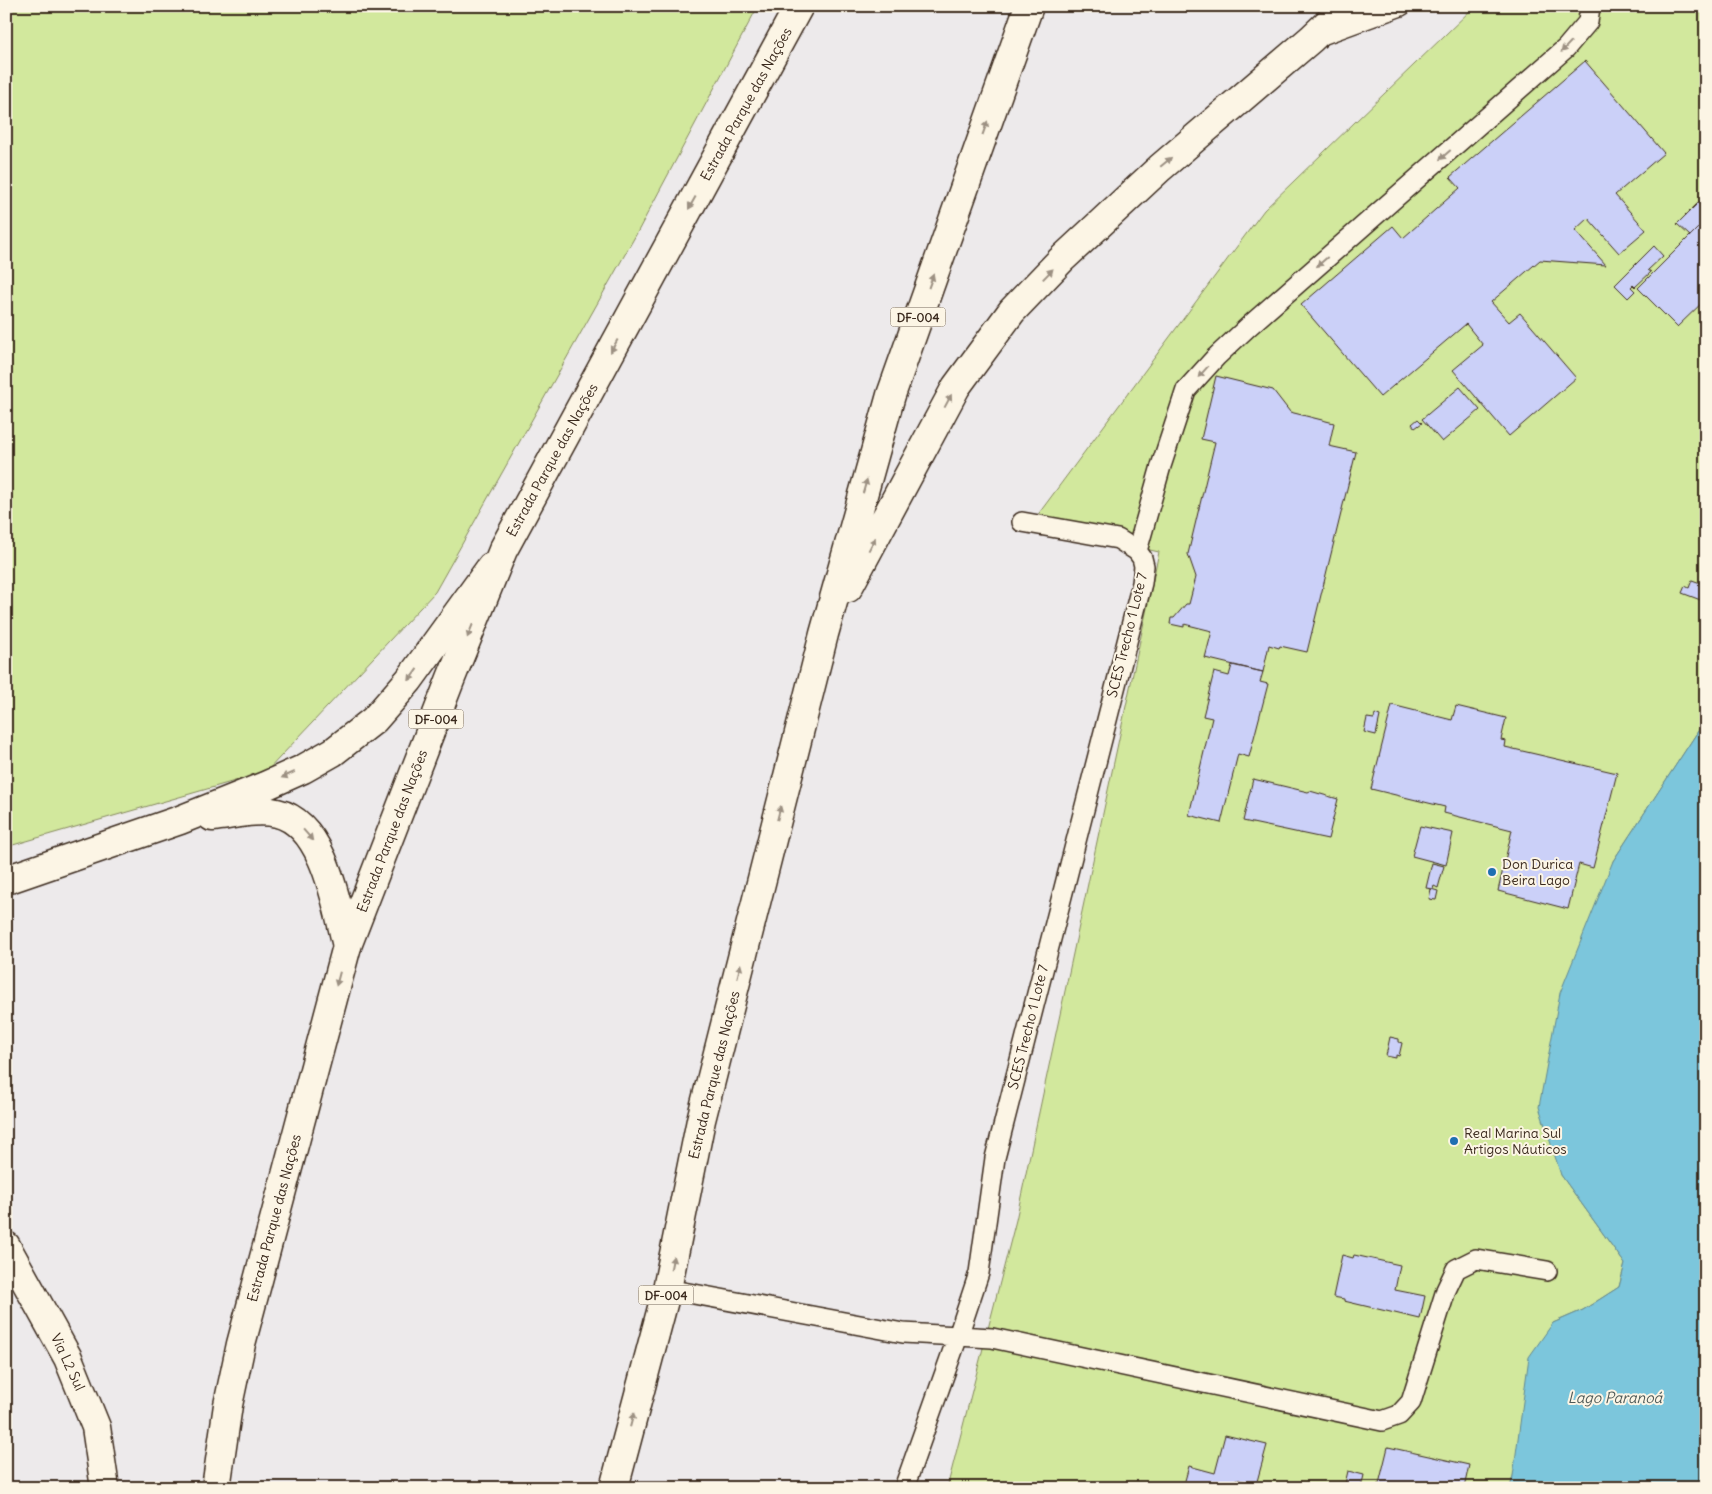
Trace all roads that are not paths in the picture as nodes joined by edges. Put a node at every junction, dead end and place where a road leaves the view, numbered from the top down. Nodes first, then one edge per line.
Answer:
1 (799, 6) edge
2 (1029, 6) edge
3 (1346, 6) edge
4 (1401, 6) edge
5 (1590, 6) edge
6 (1311, 39) junction
7 (1022, 522) dead end
8 (503, 550) junction
9 (1137, 552) junction
10 (824, 634) junction
11 (180, 820) junction
12 (6, 880) edge
13 (347, 946) junction
14 (6, 1246) edge
15 (1547, 1271) dead end
16 (667, 1289) junction
17 (958, 1336) junction
18 (105, 1488) edge
19 (216, 1488) edge
20 (614, 1488) edge
21 (904, 1488) edge

1 -> 8 main road, Estrada Parque das Nações / DF-004
10 -> 2 main road, Estrada Parque das Nações / DF-004
3 - 6 main road
4 - 6 lane
5 -> 9 lane
10 -> 6 main road
7 - 9 lane, SCES Trecho 1 Lote 7
8 -> 11 main road
8 -> 13 main road, Estrada Parque das Nações / DF-004
9 - 17 lane, SCES Trecho 1 Lote 7
16 -> 10 main road, Estrada Parque das Nações / DF-004
11 - 12 main road
11 -> 13 main road
13 -> 19 main road, Estrada Parque das Nações / DF-004
14 - 18 main road, Via L2 Sul
15 - 17 lane
16 - 17 lane
20 -> 16 main road, Estrada Parque das Nações / DF-004
17 - 21 lane, SCES Trecho 1 Lote 7

